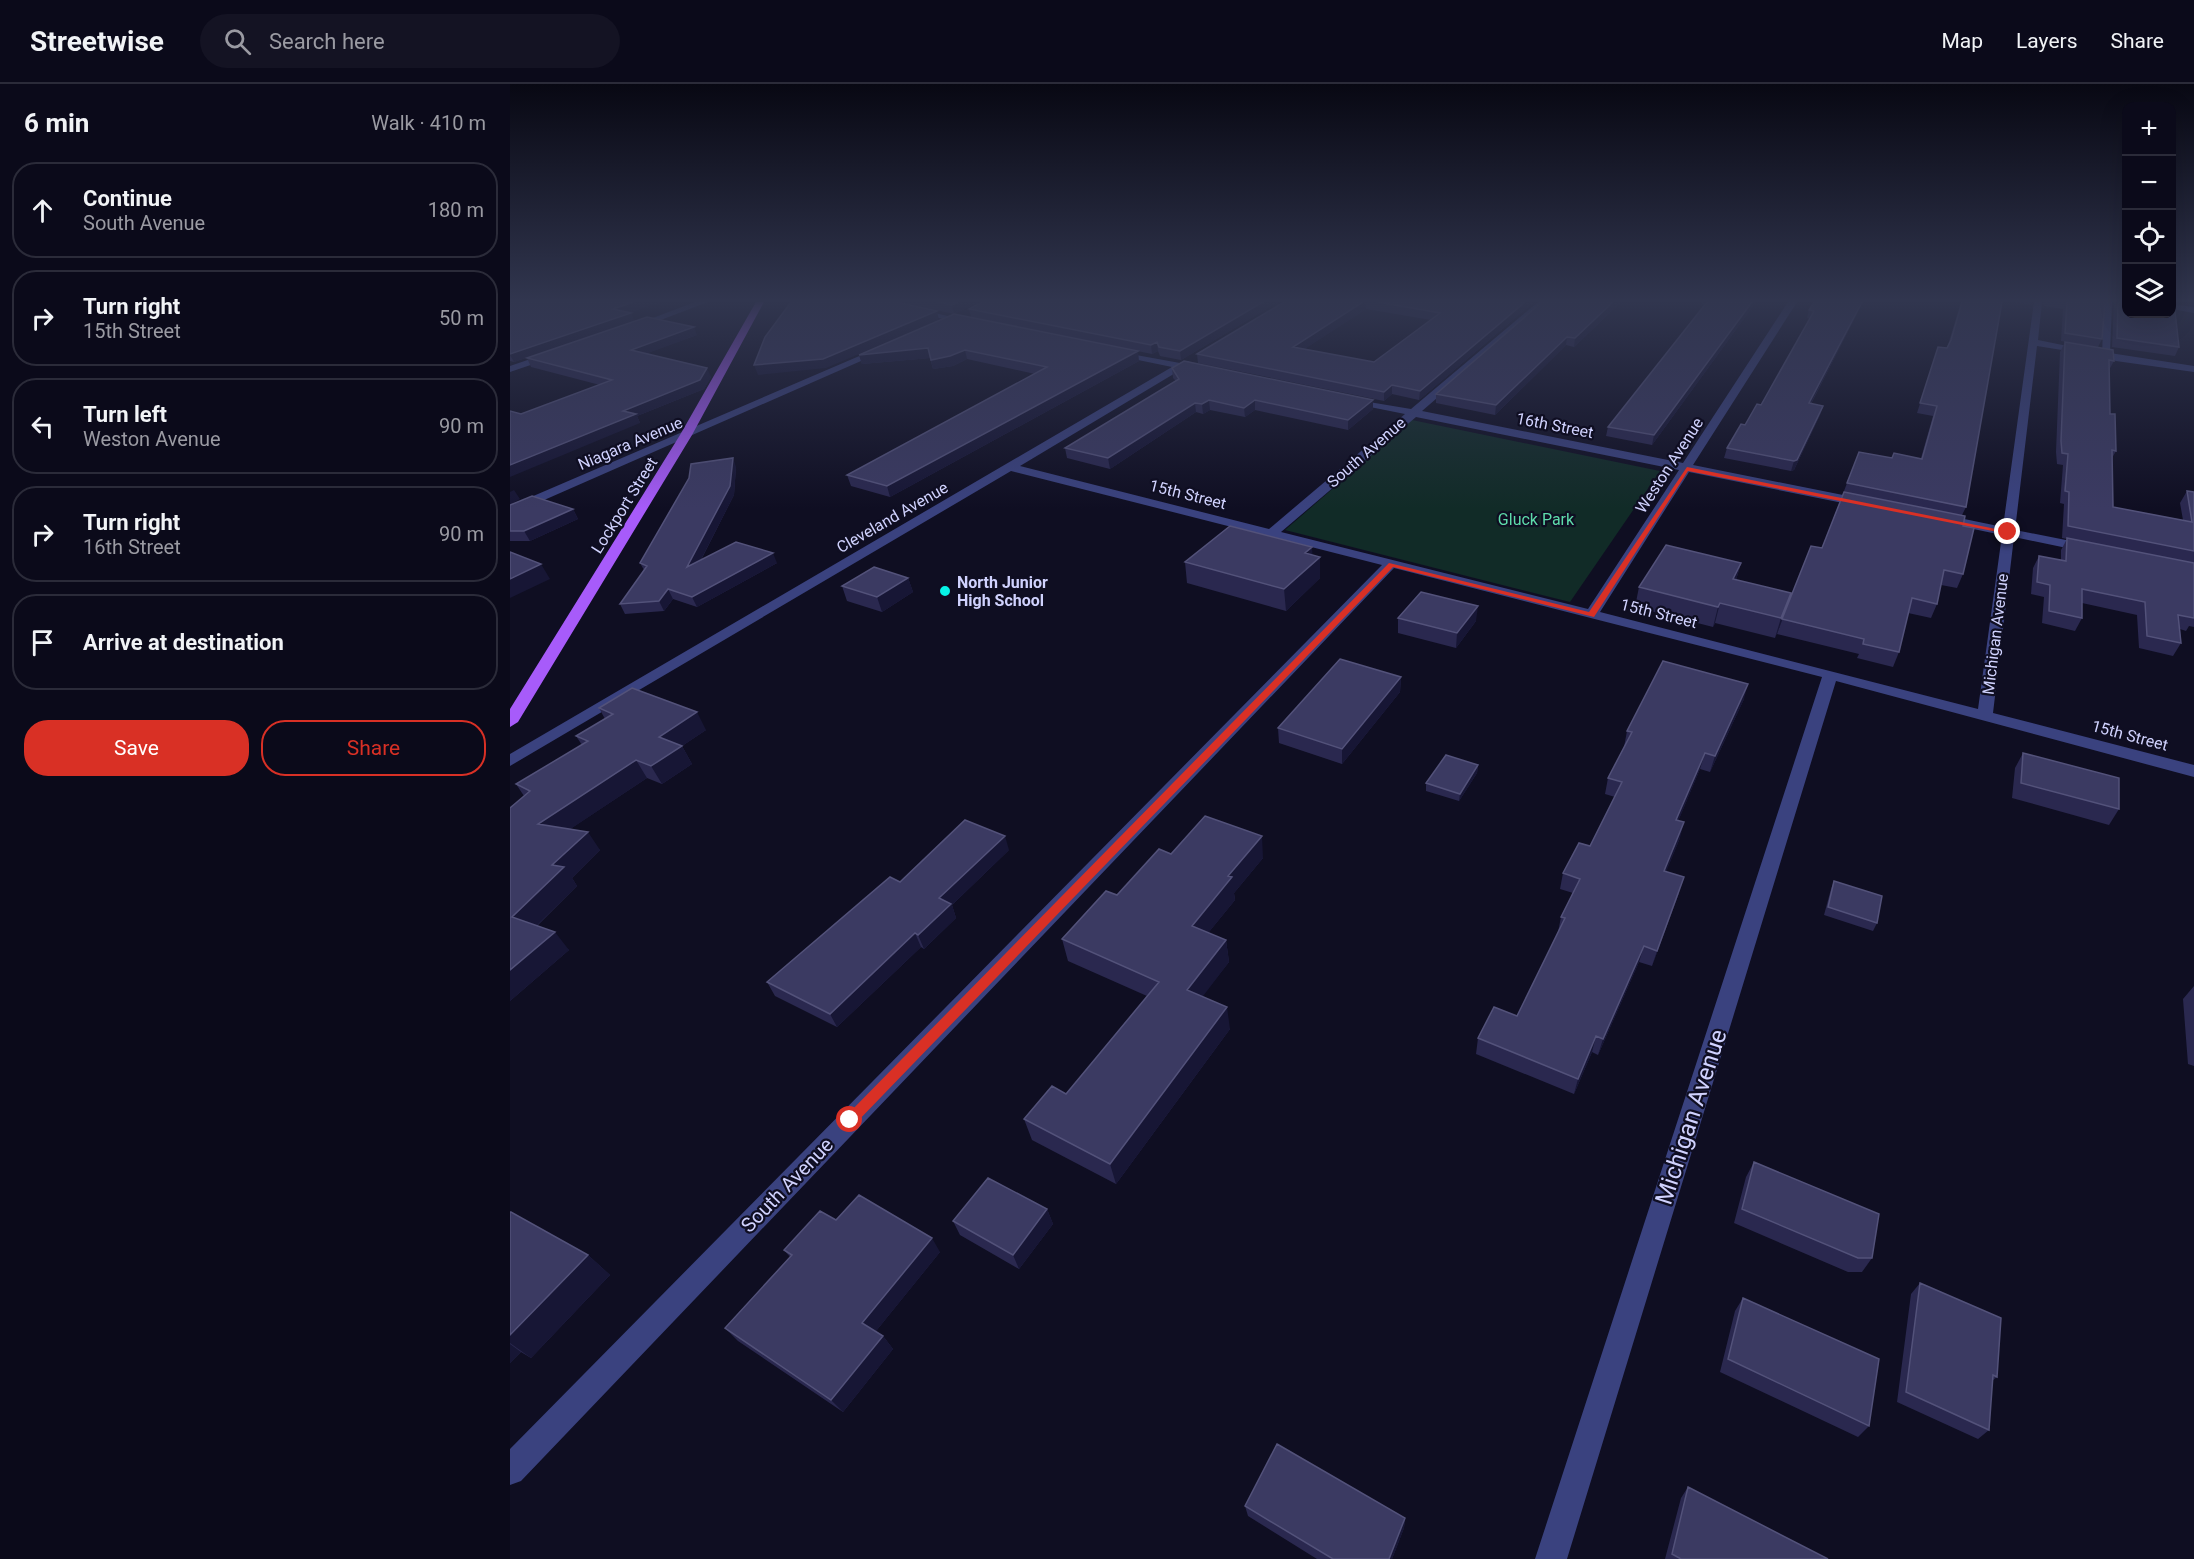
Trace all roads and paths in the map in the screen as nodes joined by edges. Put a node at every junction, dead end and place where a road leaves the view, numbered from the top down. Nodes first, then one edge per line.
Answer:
1 (722, 371) edge
2 (834, 371) edge
3 (1173, 371) edge
4 (1205, 371) edge
5 (1462, 371) edge
6 (1749, 371) edge
7 (2028, 371) edge
8 (1216, 373) edge
9 (1342, 399) edge
10 (1411, 413) junction
11 (686, 435) junction
12 (1010, 467) junction
13 (1687, 468) junction
14 (1870, 505) edge
15 (510, 511) edge
16 (1928, 516) edge
17 (2008, 532) junction
18 (1272, 534) junction
19 (2101, 551) edge
20 (1391, 564) junction
21 (1591, 615) junction
22 (1830, 675) junction
23 (1985, 715) junction
24 (510, 722) edge
25 (510, 761) edge
26 (2194, 771) edge
27 (510, 1470) edge
28 (1551, 1559) edge

1 - 11 main road, Lockport Street
2 - 11 street, Niagara Avenue
3 - 12 street, Cleveland Avenue
4 - 8 street
5 - 10 street, South Avenue
6 - 13 street, Weston Avenue
7 - 17 street, Michigan Avenue
9 - 10 street, 16th Street
10 - 13 street, 16th Street
10 - 18 street, South Avenue
11 - 15 street, Niagara Avenue
11 - 24 main road, Lockport Street
12 - 18 street, 15th Street
12 - 25 street, Cleveland Avenue
13 - 14 street, 16th Street
13 - 21 street, Weston Avenue
16 - 17 street
17 - 19 street
17 - 23 street, Michigan Avenue
18 - 20 street, 15th Street
20 - 21 street, 15th Street
20 - 27 street, South Avenue
21 - 22 street, 15th Street
22 - 23 street, 15th Street
22 - 28 street, Michigan Avenue
23 - 26 street, 15th Street

